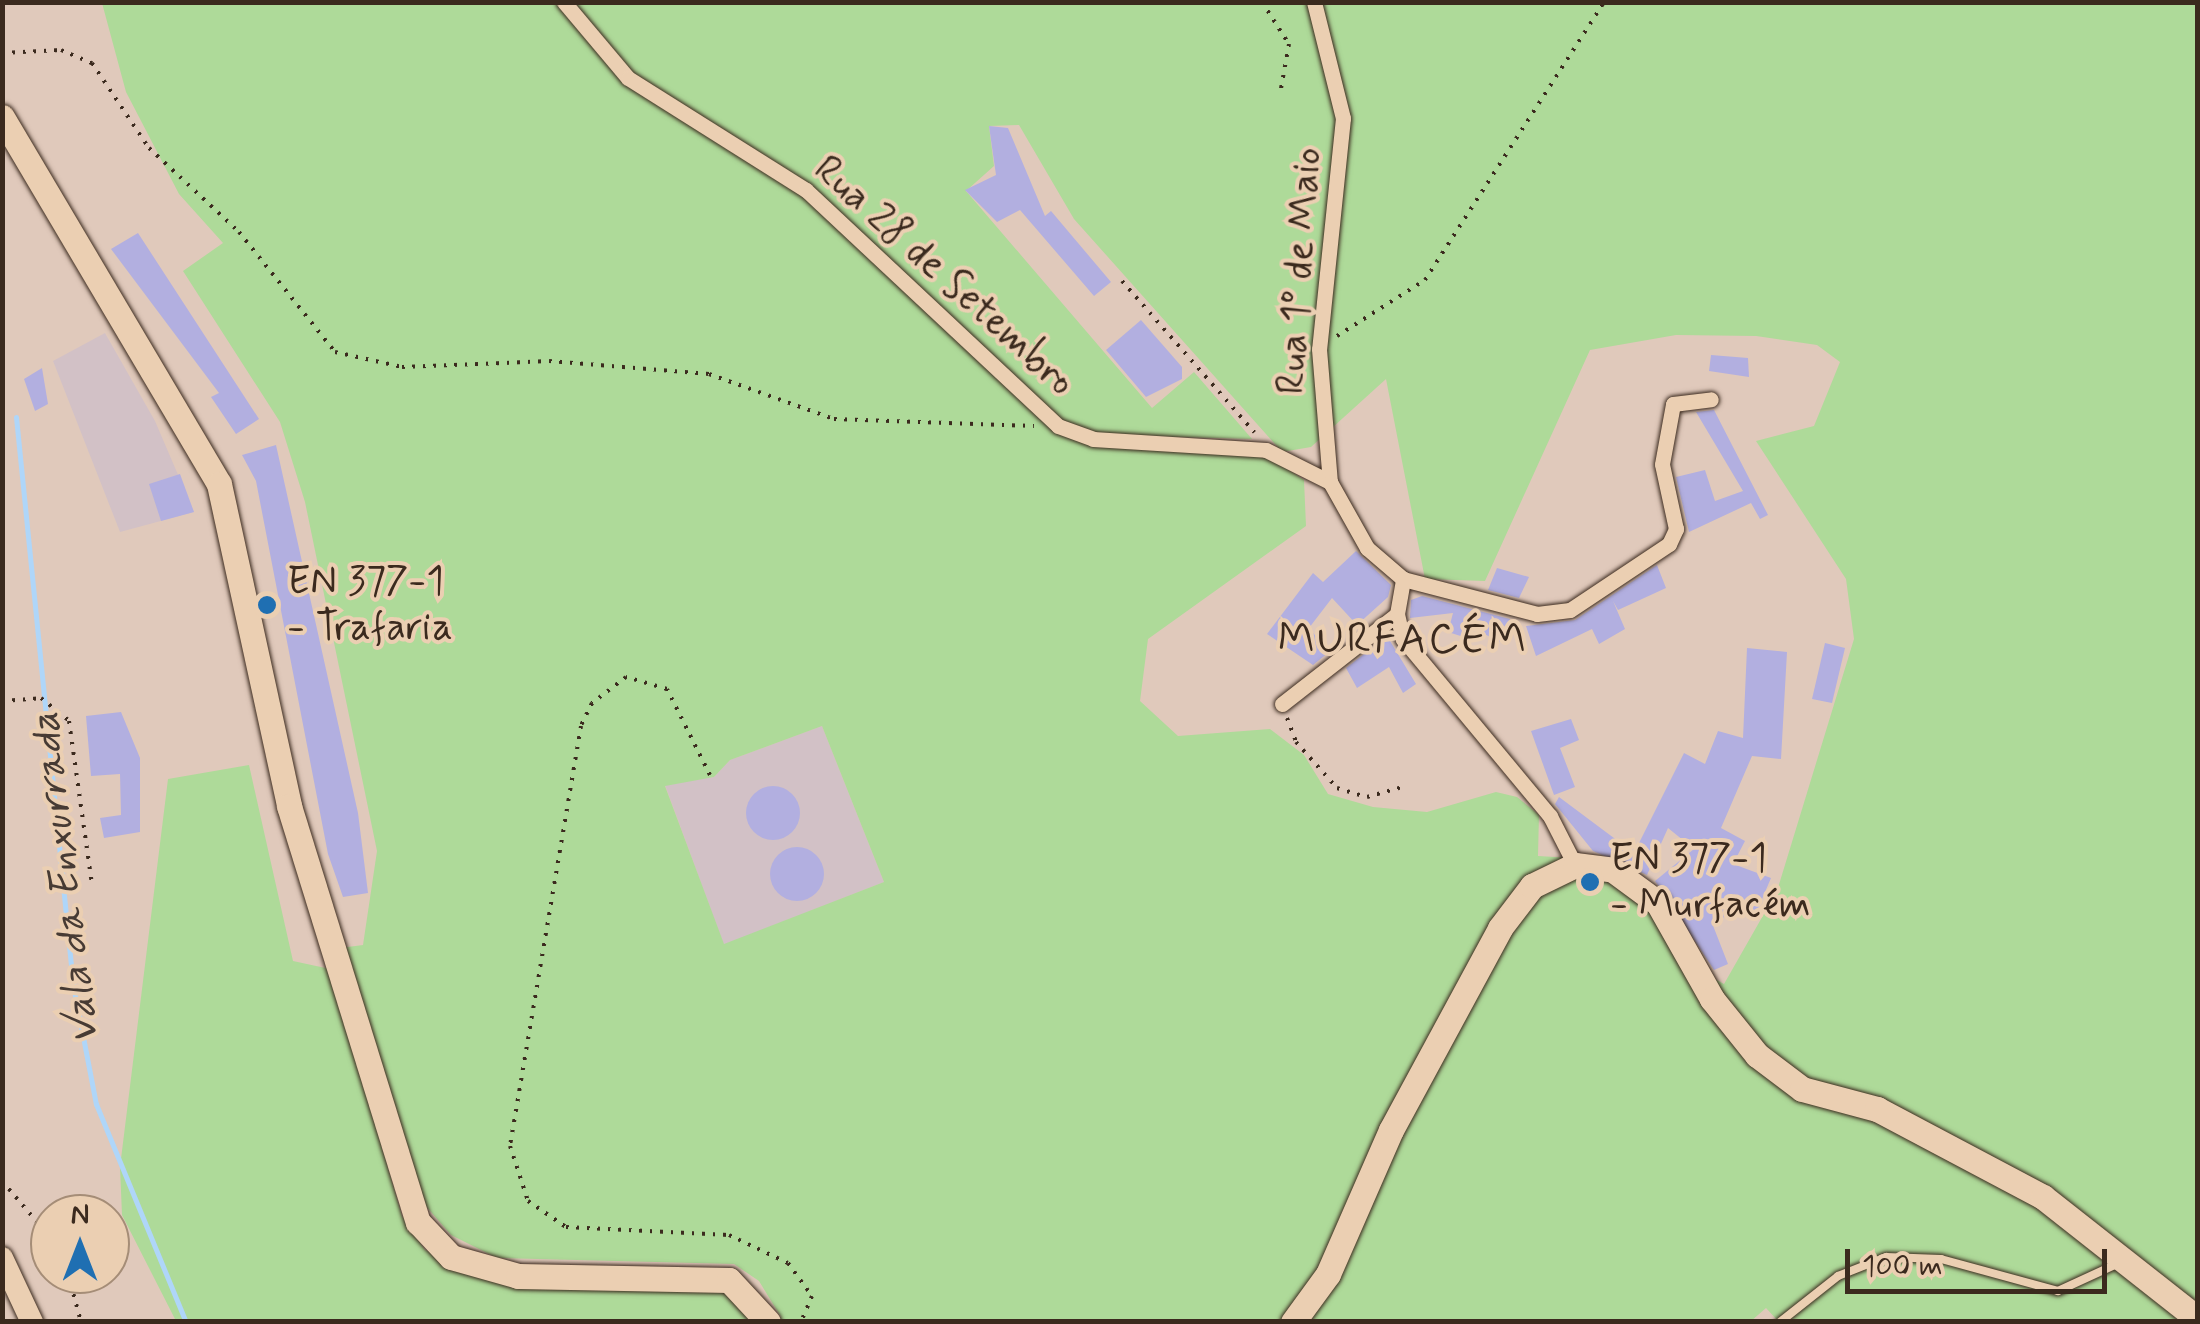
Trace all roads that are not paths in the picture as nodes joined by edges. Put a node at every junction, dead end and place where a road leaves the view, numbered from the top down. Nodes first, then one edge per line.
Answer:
1 (564, 2) edge
2 (1314, 2) edge
3 (2, 117) edge
4 (1711, 399) dead end
5 (1330, 482) junction
6 (1403, 579) junction
7 (1397, 614) junction
8 (1282, 704) road end
9 (1576, 865) junction
10 (2125, 1256) junction
11 (2, 1258) edge
12 (2198, 1319) edge
13 (32, 1322) edge
14 (768, 1322) edge
15 (1293, 1322) edge
16 (1780, 1322) edge

1 - 5 street, Rua 28 de Setembro
2 - 5 street, Rua 1º de Maio
3 - 14 main road
4 - 6 street
5 - 6 street, Rua 1º de Maio
6 - 7 street
7 - 8 street
7 - 9 street
9 - 10 main road
9 - 15 main road
10 - 12 main road
10 - 16 lane
11 - 13 main road

